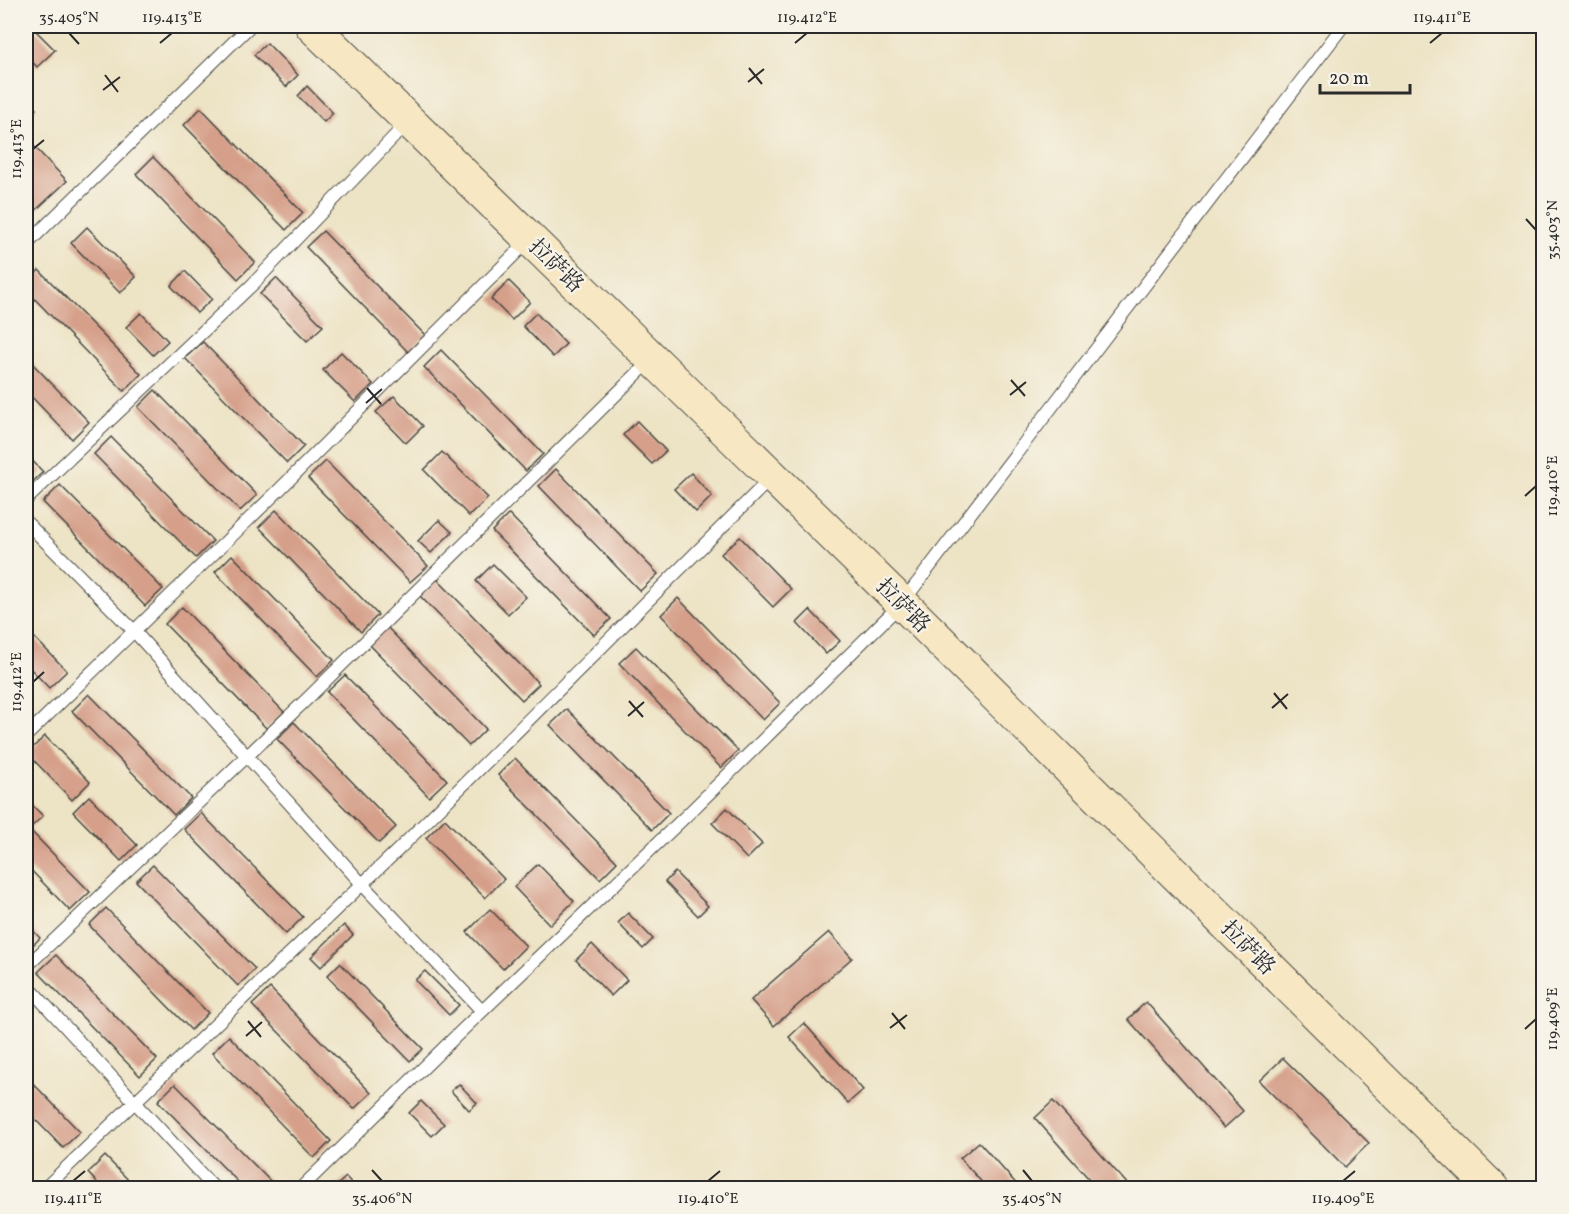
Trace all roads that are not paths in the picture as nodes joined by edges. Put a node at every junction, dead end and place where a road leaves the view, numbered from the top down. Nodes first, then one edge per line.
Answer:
1 (250, 26) edge
2 (312, 26) edge
3 (1343, 26) edge
4 (410, 121) junction
5 (530, 239) junction
6 (26, 245) edge
7 (652, 358) junction
8 (773, 477) junction
9 (26, 500) edge
10 (26, 522) edge
11 (902, 603) junction
12 (134, 630) junction
13 (26, 736) edge
14 (248, 755) junction
15 (363, 884) junction
16 (26, 967) edge
17 (26, 984) edge
18 (482, 1011) junction
19 (134, 1104) junction
20 (45, 1188) edge
21 (214, 1188) edge
22 (301, 1188) edge
23 (1492, 1188) edge

1 - 6 lane
2 - 4 street, 拉萨路
3 - 11 lane
4 - 5 street, 拉萨路
4 - 9 lane
5 - 7 street, 拉萨路
5 - 12 lane
7 - 8 street, 拉萨路
7 - 14 lane
8 - 11 street, 拉萨路
8 - 15 lane
10 - 12 lane
11 - 18 lane
11 - 23 street, 拉萨路
12 - 13 lane
12 - 14 lane
14 - 15 lane
14 - 16 lane
15 - 18 lane
15 - 19 lane
17 - 19 lane
18 - 22 lane
19 - 20 lane
19 - 21 lane

